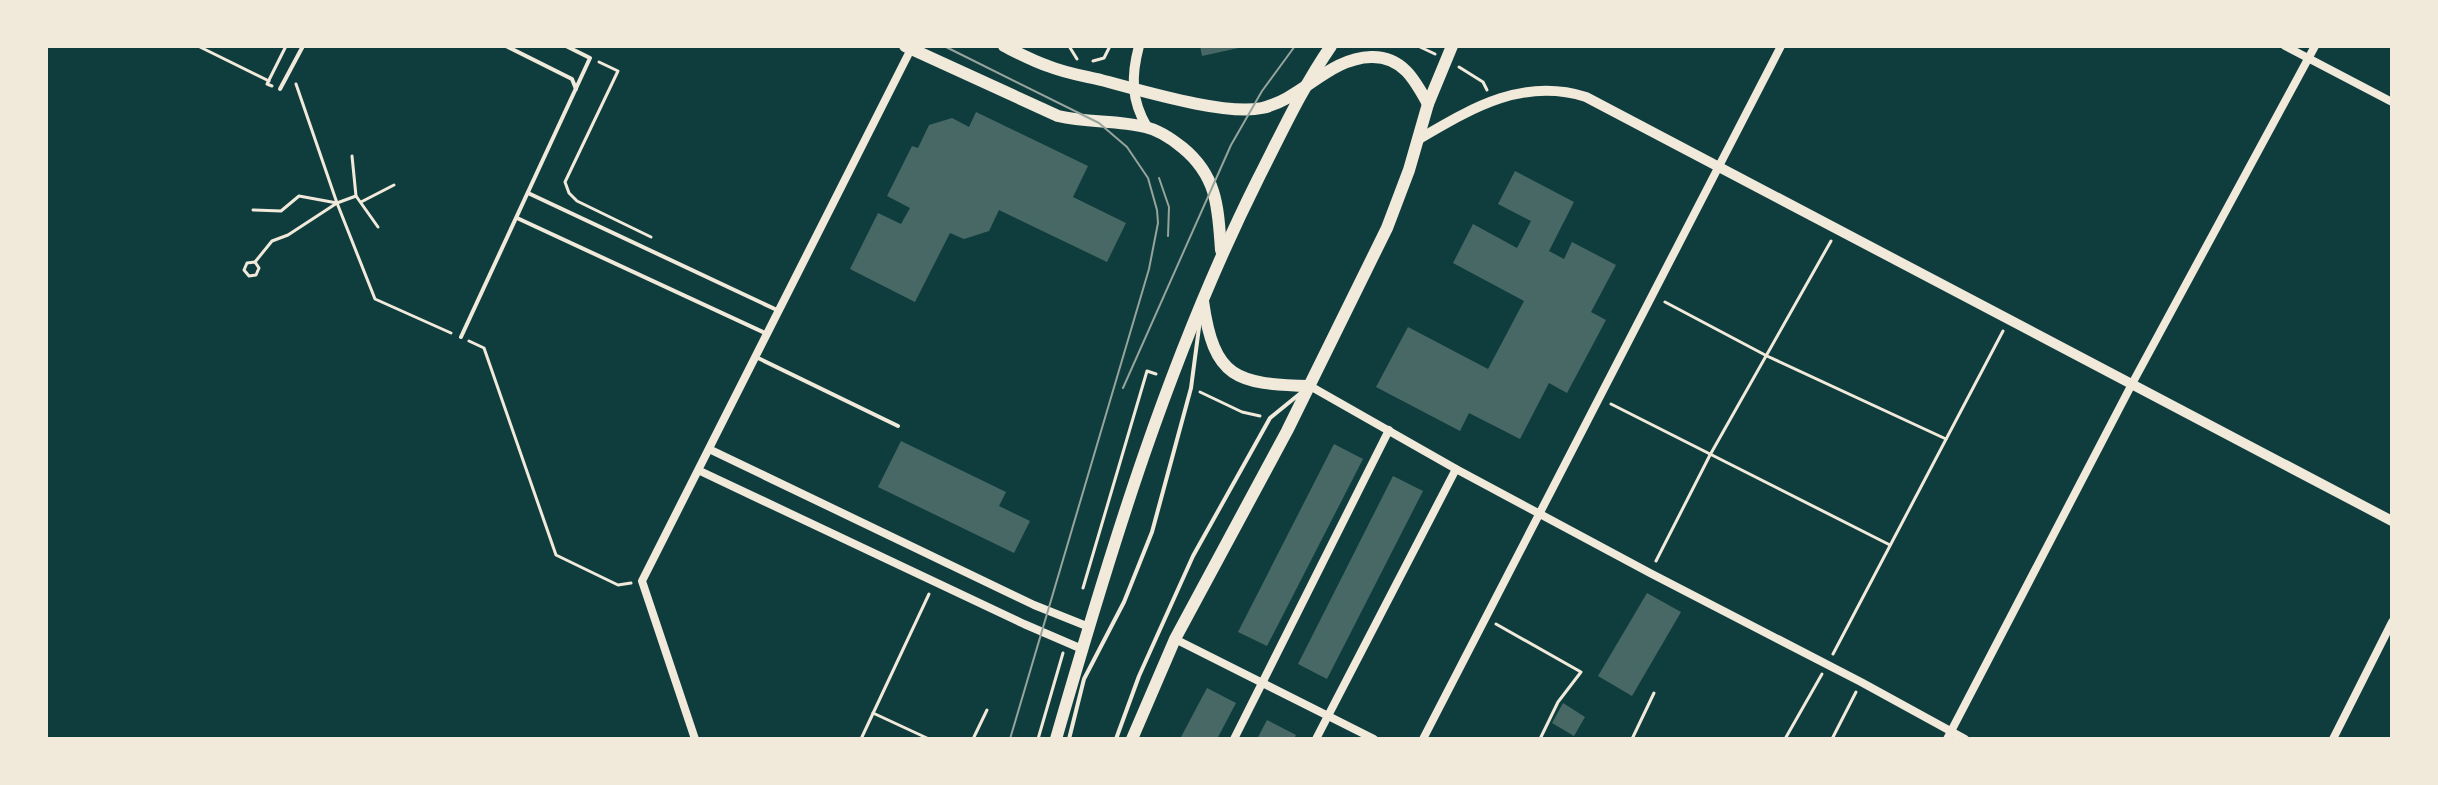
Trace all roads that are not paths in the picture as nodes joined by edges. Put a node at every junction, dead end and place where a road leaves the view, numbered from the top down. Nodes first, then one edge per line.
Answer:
1 (303, 46) edge
2 (506, 46) edge
3 (566, 46) edge
4 (1004, 46) edge
5 (1139, 46) edge
6 (1331, 46) edge
7 (1452, 46) edge
8 (1781, 46) edge
9 (2285, 46) edge
10 (2315, 46) edge
11 (908, 48) edge
12 (2309, 58) junction
13 (1306, 84) junction
14 (1132, 88) junction
15 (280, 89) dead end
16 (576, 89) junction
17 (2392, 102) edge
18 (1428, 104) junction
19 (1147, 127) junction
20 (1419, 139) junction
21 (1719, 165) junction
22 (528, 193) junction
23 (517, 218) junction
24 (1221, 253) junction
25 (1202, 297) junction
26 (779, 311) junction
27 (768, 334) junction
28 (461, 337) road end
29 (756, 357) junction
30 (2133, 382) junction
31 (1310, 386) junction
32 (898, 426) dead end
33 (1389, 430) junction
34 (711, 450) junction
35 (1456, 469) junction
36 (700, 471) junction
37 (1540, 513) junction
38 (2392, 521) edge
39 (2392, 622) edge
40 (1089, 627) junction
41 (1175, 639) junction
42 (1082, 649) junction
43 (1264, 682) junction
44 (1328, 715) junction
45 (1949, 735) edge
46 (695, 739) edge
47 (1056, 739) edge
48 (1069, 739) edge
49 (1116, 739) edge
50 (1132, 739) edge
51 (1234, 739) edge
52 (1316, 739) edge
53 (1374, 739) edge
54 (1423, 739) edge
55 (1965, 739) edge
56 (2333, 739) edge

1 - 15 lane
2 - 16 lane
3 - 16 lane
4 - 14 main road
5 - 14 street
6 - 13 main road
7 - 18 main road
8 - 21 street
9 - 12 street
10 - 12 street
11 - 19 main road
11 - 26 street
12 - 17 street
12 - 30 street
13 - 14 main road
13 - 18 main road
13 - 24 main road
14 - 19 street
16 - 22 lane
18 - 20 main road
19 - 24 main road
20 - 21 street
20 - 31 main road
21 - 30 street
21 - 37 street
22 - 23 lane
22 - 26 lane
23 - 27 lane
23 - 28 lane
24 - 25 main road
25 - 31 main road
25 - 40 main road
25 - 48 lane
26 - 27 street
27 - 29 street
29 - 32 lane
29 - 34 street
30 - 38 street
30 - 45 street
31 - 33 street
31 - 41 main road
31 - 49 lane
33 - 35 street
33 - 43 street
34 - 36 street
34 - 40 street
35 - 37 street
35 - 44 street
36 - 42 street
36 - 46 street
37 - 45 street
37 - 54 street
39 - 56 street
40 - 42 main road
41 - 43 street
41 - 50 main road
42 - 47 main road
43 - 44 street
43 - 51 street
44 - 52 street
44 - 53 street
45 - 55 street

